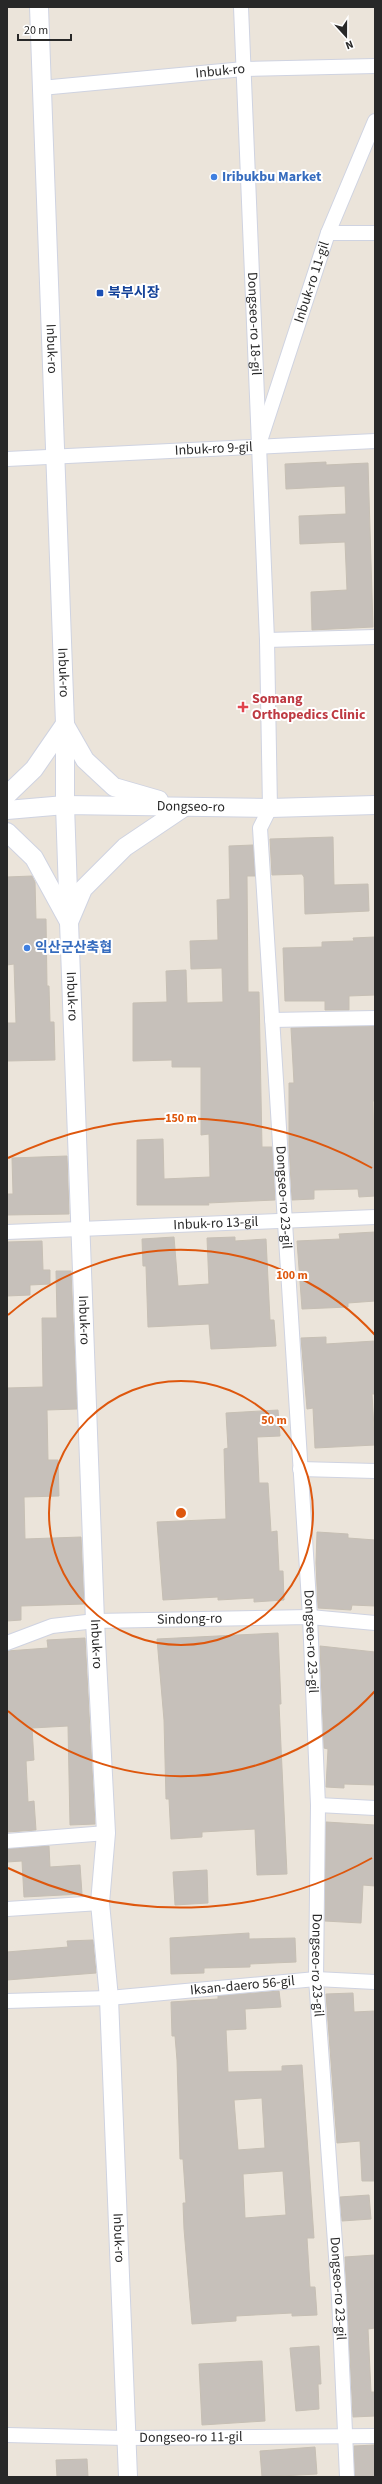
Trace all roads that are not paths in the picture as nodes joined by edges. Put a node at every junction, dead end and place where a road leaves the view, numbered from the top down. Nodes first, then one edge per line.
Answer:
1 (39, 7) edge
2 (240, 7) edge
3 (375, 66) edge
4 (244, 69) junction
5 (41, 88) junction
6 (375, 121) edge
7 (328, 233) junction
8 (375, 233) edge
9 (375, 441) edge
10 (258, 447) junction
11 (54, 458) junction
12 (7, 459) edge
13 (375, 637) edge
14 (267, 640) junction
15 (65, 724) junction
16 (7, 795) edge
17 (65, 805) junction
18 (375, 805) edge
19 (183, 808) junction
20 (270, 808) junction
21 (7, 810) edge
22 (7, 832) edge
23 (69, 922) junction
24 (375, 1018) edge
25 (272, 1020) junction
26 (375, 1217) edge
27 (285, 1222) junction
28 (80, 1227) junction
29 (7, 1232) edge
30 (300, 1469) junction
31 (375, 1471) edge
32 (310, 1617) junction
33 (95, 1620) junction
34 (375, 1623) edge
35 (7, 1643) edge
36 (318, 1805) junction
37 (375, 1808) edge
38 (106, 1833) junction
39 (7, 1841) edge
40 (100, 1903) junction
41 (7, 1909) edge
42 (316, 1979) junction
43 (375, 1982) edge
44 (110, 1998) junction
45 (7, 2002) edge
46 (7, 2435) edge
47 (345, 2436) junction
48 (375, 2436) edge
49 (125, 2438) junction
50 (128, 2477) edge
51 (347, 2477) edge

1 - 5 street, Inbuk-ro
2 - 4 street, Dongseo-ro 18-gil
3 - 4 street, Inbuk-ro
4 - 5 street, Inbuk-ro
4 - 10 street, Dongseo-ro 18-gil
5 - 11 street, Inbuk-ro
6 - 7 street, Inbuk-ro 11-gil
7 - 8 street
7 - 10 street, Inbuk-ro 11-gil
9 - 10 street, Inbuk-ro 9-gil
10 - 11 street, Inbuk-ro 9-gil
10 - 14 street, Dongseo-ro 18-gil
11 - 12 street, Inbuk-ro 9-gil
11 - 15 street, Inbuk-ro
13 - 14 street
14 - 20 street, Dongseo-ro 18-gil
15 - 16 street
15 - 17 street, Inbuk-ro
15 - 19 street
17 - 19 street, Dongseo-ro
17 - 21 street, Dongseo-ro
17 - 23 street, Inbuk-ro
18 - 20 street, Dongseo-ro
19 - 20 street, Dongseo-ro
19 - 23 street
20 - 25 street, Dongseo-ro 23-gil
22 - 23 street
23 - 28 street, Inbuk-ro
24 - 25 street
25 - 27 street, Dongseo-ro 23-gil
26 - 27 street, Inbuk-ro 13-gil
27 - 28 street, Inbuk-ro 13-gil
27 - 30 street, Dongseo-ro 23-gil
28 - 29 street, Inbuk-ro 13-gil
28 - 33 street, Inbuk-ro
30 - 31 street
30 - 32 street, Dongseo-ro 23-gil
32 - 33 street, Sindong-ro
32 - 34 street, Sindong-ro
32 - 36 street, Dongseo-ro 23-gil
33 - 35 street, Sindong-ro
33 - 38 street, Inbuk-ro
36 - 37 street
36 - 42 street, Dongseo-ro 23-gil
38 - 39 street
38 - 40 street, Inbuk-ro
40 - 41 street
40 - 44 street, Inbuk-ro
42 - 43 street, Iksan-daero 56-gil
42 - 44 street, Iksan-daero 56-gil
42 - 47 street, Dongseo-ro 23-gil
44 - 45 street
44 - 49 street, Inbuk-ro
46 - 49 street, Dongseo-ro 11-gil
47 - 48 street, Dongseo-ro 11-gil
47 - 49 street, Dongseo-ro 11-gil
47 - 51 street, Dongseo-ro 23-gil
49 - 50 street, Inbuk-ro

